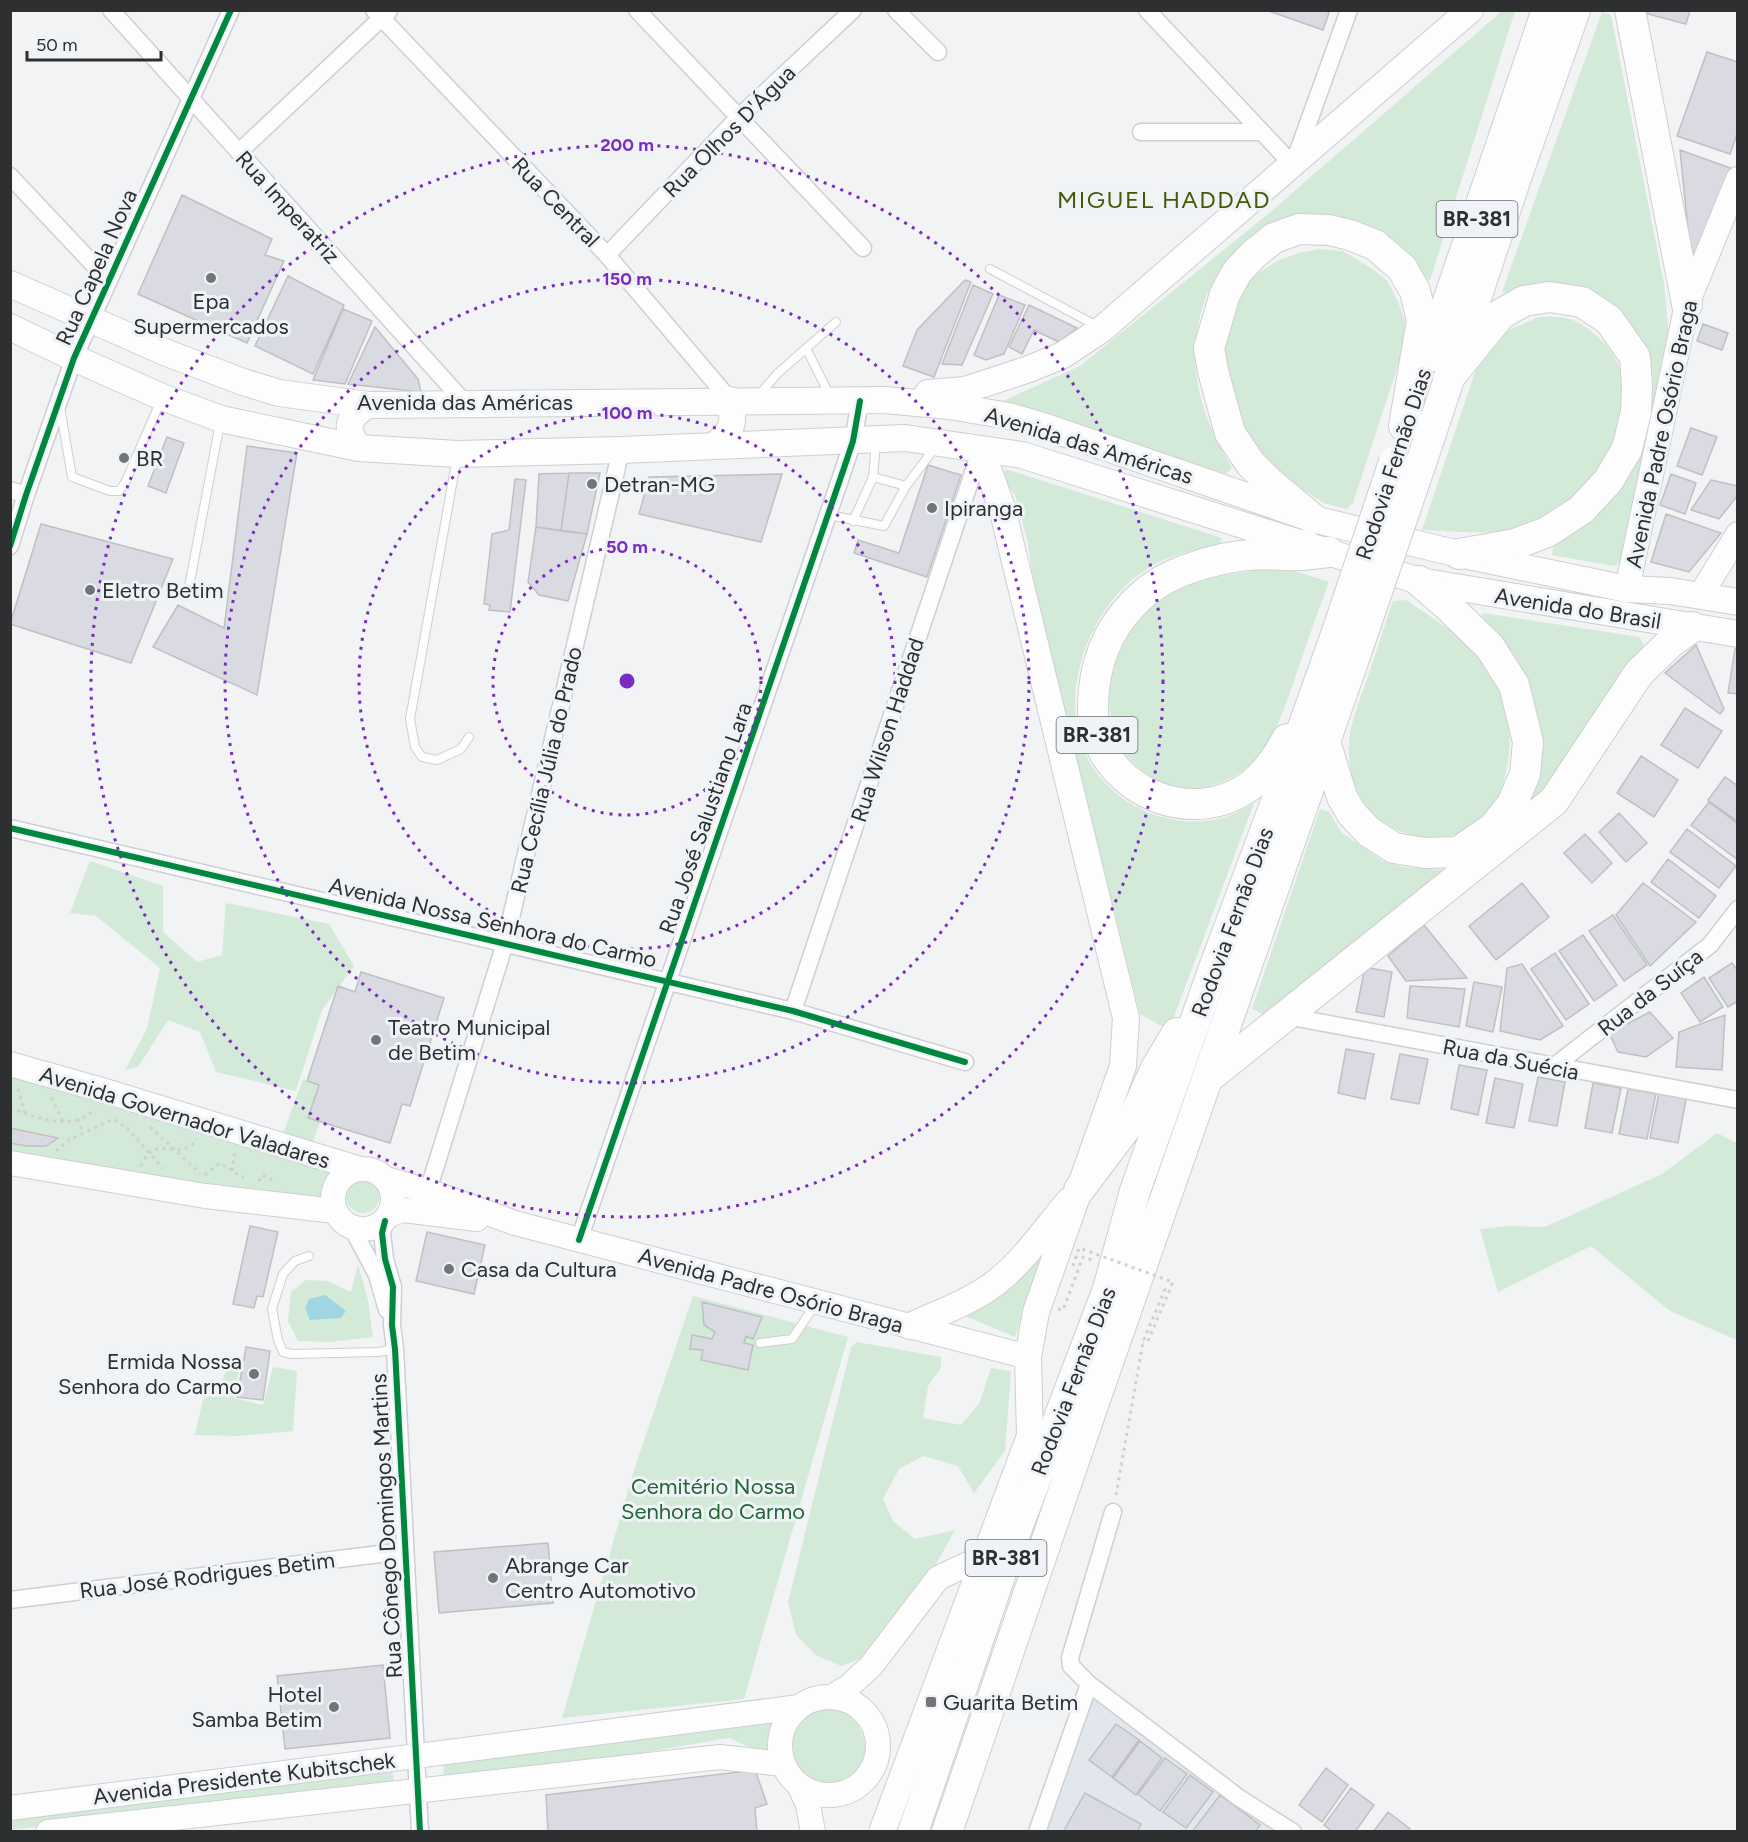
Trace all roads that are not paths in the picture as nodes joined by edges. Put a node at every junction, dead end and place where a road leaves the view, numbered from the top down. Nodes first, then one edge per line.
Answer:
1 (111, 10) edge
2 (231, 10) edge
3 (637, 10) edge
4 (853, 10) edge
5 (896, 10) edge
6 (1147, 10) edge
7 (1349, 10) edge
8 (1470, 10) edge
9 (1528, 10) edge
10 (1547, 10) edge
11 (1575, 10) edge
12 (1630, 10) edge
13 (382, 13) edge
14 (938, 52) dead end
15 (191, 99) junction
16 (738, 118) junction
17 (1141, 132) dead end
18 (1262, 132) junction
19 (239, 152) junction
20 (1293, 165) junction
21 (10, 176) edge
22 (1737, 179) edge
23 (863, 248) dead end
24 (607, 255) junction
25 (990, 269) dead end
26 (109, 281) junction
27 (10, 284) edge
28 (1451, 295) junction
29 (1687, 304) junction
30 (91, 321) junction
31 (836, 322) dead end
32 (10, 327) edge
33 (1102, 329) junction
34 (806, 348) junction
35 (74, 358) junction
36 (1448, 379) junction
37 (162, 397) junction
38 (742, 400) junction
39 (833, 400) junction
40 (885, 400) junction
41 (860, 401) junction
42 (59, 403) junction
43 (466, 404) junction
44 (368, 405) junction
45 (221, 420) junction
46 (1404, 426) junction
47 (864, 440) junction
48 (938, 443) junction
49 (713, 446) junction
50 (359, 448) junction
51 (981, 449) junction
52 (621, 450) junction
53 (457, 454) junction
54 (1407, 464) junction
55 (873, 477) junction
56 (906, 486) junction
57 (18, 493) edge
58 (829, 515) junction
59 (1313, 519) junction
60 (853, 521) junction
61 (1737, 534) edge
62 (10, 546) edge
63 (1329, 552) junction
64 (1459, 554) junction
65 (1419, 581) junction
66 (1627, 589) junction
67 (188, 592) dead end
68 (1700, 596) junction
69 (1737, 602) edge
70 (1692, 627) junction
71 (1737, 634) edge
72 (1342, 643) junction
73 (469, 737) dead end
74 (1325, 741) junction
75 (10, 828) edge
76 (1737, 909) edge
77 (505, 943) junction
78 (1214, 968) junction
79 (668, 982) junction
80 (793, 1011) junction
81 (1286, 1016) junction
82 (965, 1062) dead end
83 (1553, 1067) junction
84 (14, 1076) edge
85 (1208, 1078) junction
86 (1737, 1100) edge
87 (10, 1163) edge
88 (360, 1169) junction
89 (386, 1179) junction
90 (1079, 1190) junction
91 (428, 1191) junction
92 (1135, 1191) junction
93 (388, 1217) junction
94 (344, 1219) junction
95 (515, 1223) junction
96 (579, 1240) junction
97 (309, 1256) dead end
98 (817, 1302) junction
99 (392, 1325) junction
100 (910, 1326) junction
101 (760, 1343) dead end
102 (395, 1349) junction
103 (1028, 1357) junction
104 (1030, 1436) junction
105 (1113, 1512) road end
106 (404, 1551) junction
107 (985, 1556) junction
108 (10, 1600) edge
109 (1089, 1684) junction
110 (832, 1697) junction
111 (799, 1707) junction
112 (416, 1756) junction
113 (783, 1764) junction
114 (800, 1786) junction
115 (418, 1791) junction
116 (10, 1808) edge
117 (58, 1831) edge
118 (420, 1832) edge
119 (813, 1832) edge
120 (882, 1832) edge
121 (913, 1832) edge
122 (947, 1832) edge
123 (1037, 1832) edge
124 (1293, 1832) edge

1 - 15 street, Rua Imperatriz
2 - 15 street, Rua Capela Nova
3 - 16 street
4 - 16 street, Rua Olhos D'Água
5 - 14 street
6 - 18 street
7 - 20 street
8 - 20 main road
9 - 28 highway, BR-381
10 - 28 highway, Rodovia Fernão Dias / BR-381
11 - 36 highway, Rodovia Fernão Dias / BR-381
12 - 29 highway
13 - 19 street
13 - 24 street, Rua Central
15 - 19 street, Rua Imperatriz
15 - 26 street, Rua Capela Nova
16 - 23 street
16 - 24 street, Rua Olhos D'Água
17 - 18 street
18 - 20 street
19 - 43 street, Rua Imperatriz
20 - 33 main road
21 - 26 street
22 - 29 street, Avenida Padre Osório Braga
24 - 38 street, Rua Central
25 - 33 lane
26 - 30 street, Rua Capela Nova
27 - 30 main road, Avenida das Américas
28 - 46 highway, Rodovia Fernão Dias / BR-381
29 - 66 street, Avenida Padre Osório Braga
30 - 35 street, Rua Capela Nova
30 - 44 main road, Avenida das Américas
31 - 34 lane
32 - 35 main road, Avenida das Américas
33 - 40 main road
34 - 38 lane
34 - 39 lane
35 - 37 main road, Avenida das Américas
35 - 42 street, Rua Capela Nova
36 - 54 highway, Rodovia Fernão Dias / BR-381
36 - 64 highway
37 - 42 lane
37 - 45 main road, Avenida das Américas
38 - 39 main road, Avenida das Américas
38 - 43 main road, Avenida das Américas
38 - 49 main road
39 - 41 main road, Avenida das Américas
40 - 41 main road, Avenida das Américas
40 - 59 main road, Avenida das Américas
41 - 47 street, Rua José Salustiano Lara
42 - 57 street, Rua Capela Nova
43 - 44 main road, Avenida das Américas
44 - 50 main road
45 - 50 main road, Avenida das Américas
45 - 67 lane
46 - 54 highway, Rodovia Fernão Dias / BR-381
46 - 59 highway
47 - 48 main road, Avenida das Américas
47 - 49 main road, Avenida das Américas
47 - 55 lane
47 - 58 street, Rua José Salustiano Lara
48 - 51 main road, Avenida das Américas
48 - 56 lane
49 - 52 main road, Avenida das Américas
50 - 53 main road, Avenida das Américas
51 - 63 main road, Avenida das Américas
51 - 80 street, Rua Wilson Haddad
51 - 90 main road
52 - 53 main road, Avenida das Américas
52 - 77 street, Rua Cecília Júlia do Prado
53 - 73 lane
54 - 72 highway, Rodovia Fernão Dias / BR-381, bridge
55 - 56 lane
55 - 60 lane
56 - 60 lane
57 - 62 street, Rua Capela Nova
58 - 60 lane
58 - 79 street, Rua José Salustiano Lara
59 - 64 main road, Avenida das Américas
61 - 68 street
63 - 65 main road, Avenida das Américas
63 - 72 highway, BR-381
64 - 66 main road, Avenida do Brasil
65 - 70 main road, Avenida do Brasil
65 - 74 highway
66 - 68 main road, Avenida do Brasil
68 - 69 main road, Avenida do Brasil
70 - 71 main road, Avenida do Brasil
70 - 81 highway
72 - 74 highway, Rodovia Fernão Dias / BR-381
72 - 78 highway, Rodovia Fernão Dias / BR-381
74 - 85 highway, Rodovia Fernão Dias / BR-381
75 - 77 street, Avenida Nossa Senhora do Carmo
76 - 83 street, Rua da Suíça
77 - 79 street, Avenida Nossa Senhora do Carmo
77 - 91 street, Rua Cecília Júlia do Prado
78 - 90 highway
78 - 92 highway, Rodovia Fernão Dias / BR-381
79 - 80 street, Avenida Nossa Senhora do Carmo
79 - 96 street, Rua José Salustiano Lara
80 - 82 street, Avenida Nossa Senhora do Carmo
81 - 83 street, Rua da Suécia
81 - 85 highway
83 - 86 street, Rua da Suécia
84 - 88 street, Avenida Governador Valadares
85 - 122 highway, Rodovia Fernão Dias / BR-381
87 - 94 street
88 - 89 street
88 - 94 street
89 - 91 street, Avenida Padre Osório Braga
89 - 93 street
90 - 100 main road
90 - 103 main road
91 - 95 street, Avenida Padre Osório Braga
92 - 104 highway
92 - 121 highway, Rodovia Fernão Dias / BR-381
93 - 94 street
93 - 95 street, Avenida Padre Osório Braga
93 - 99 street, Rua Cônego Domingos Martins
94 - 99 street
95 - 96 street, Avenida Padre Osório Braga
96 - 98 street, Avenida Padre Osório Braga
97 - 102 lane
98 - 100 street, Avenida Padre Osório Braga
98 - 101 lane
99 - 102 street, Rua Cônego Domingos Martins
100 - 103 street, Avenida Padre Osório Braga
102 - 106 street, Rua Cônego Domingos Martins
103 - 104 main road
104 - 107 main road
105 - 109 street
106 - 108 street, Rua José Rodrigues Betim
106 - 112 street, Rua Cônego Domingos Martins
107 - 110 street
107 - 120 main road
109 - 123 street
109 - 124 street
110 - 111 street
110 - 114 street
111 - 112 street, Avenida Presidente Kubitschek
111 - 113 street
112 - 115 street, Rua Cônego Domingos Martins
112 - 116 street, Avenida Presidente Kubitschek
113 - 114 street
113 - 115 street, Avenida Presidente Kubitschek
114 - 119 street
115 - 117 street, Avenida Presidente Kubitschek
115 - 118 street, Rua Cônego Domingos Martins

